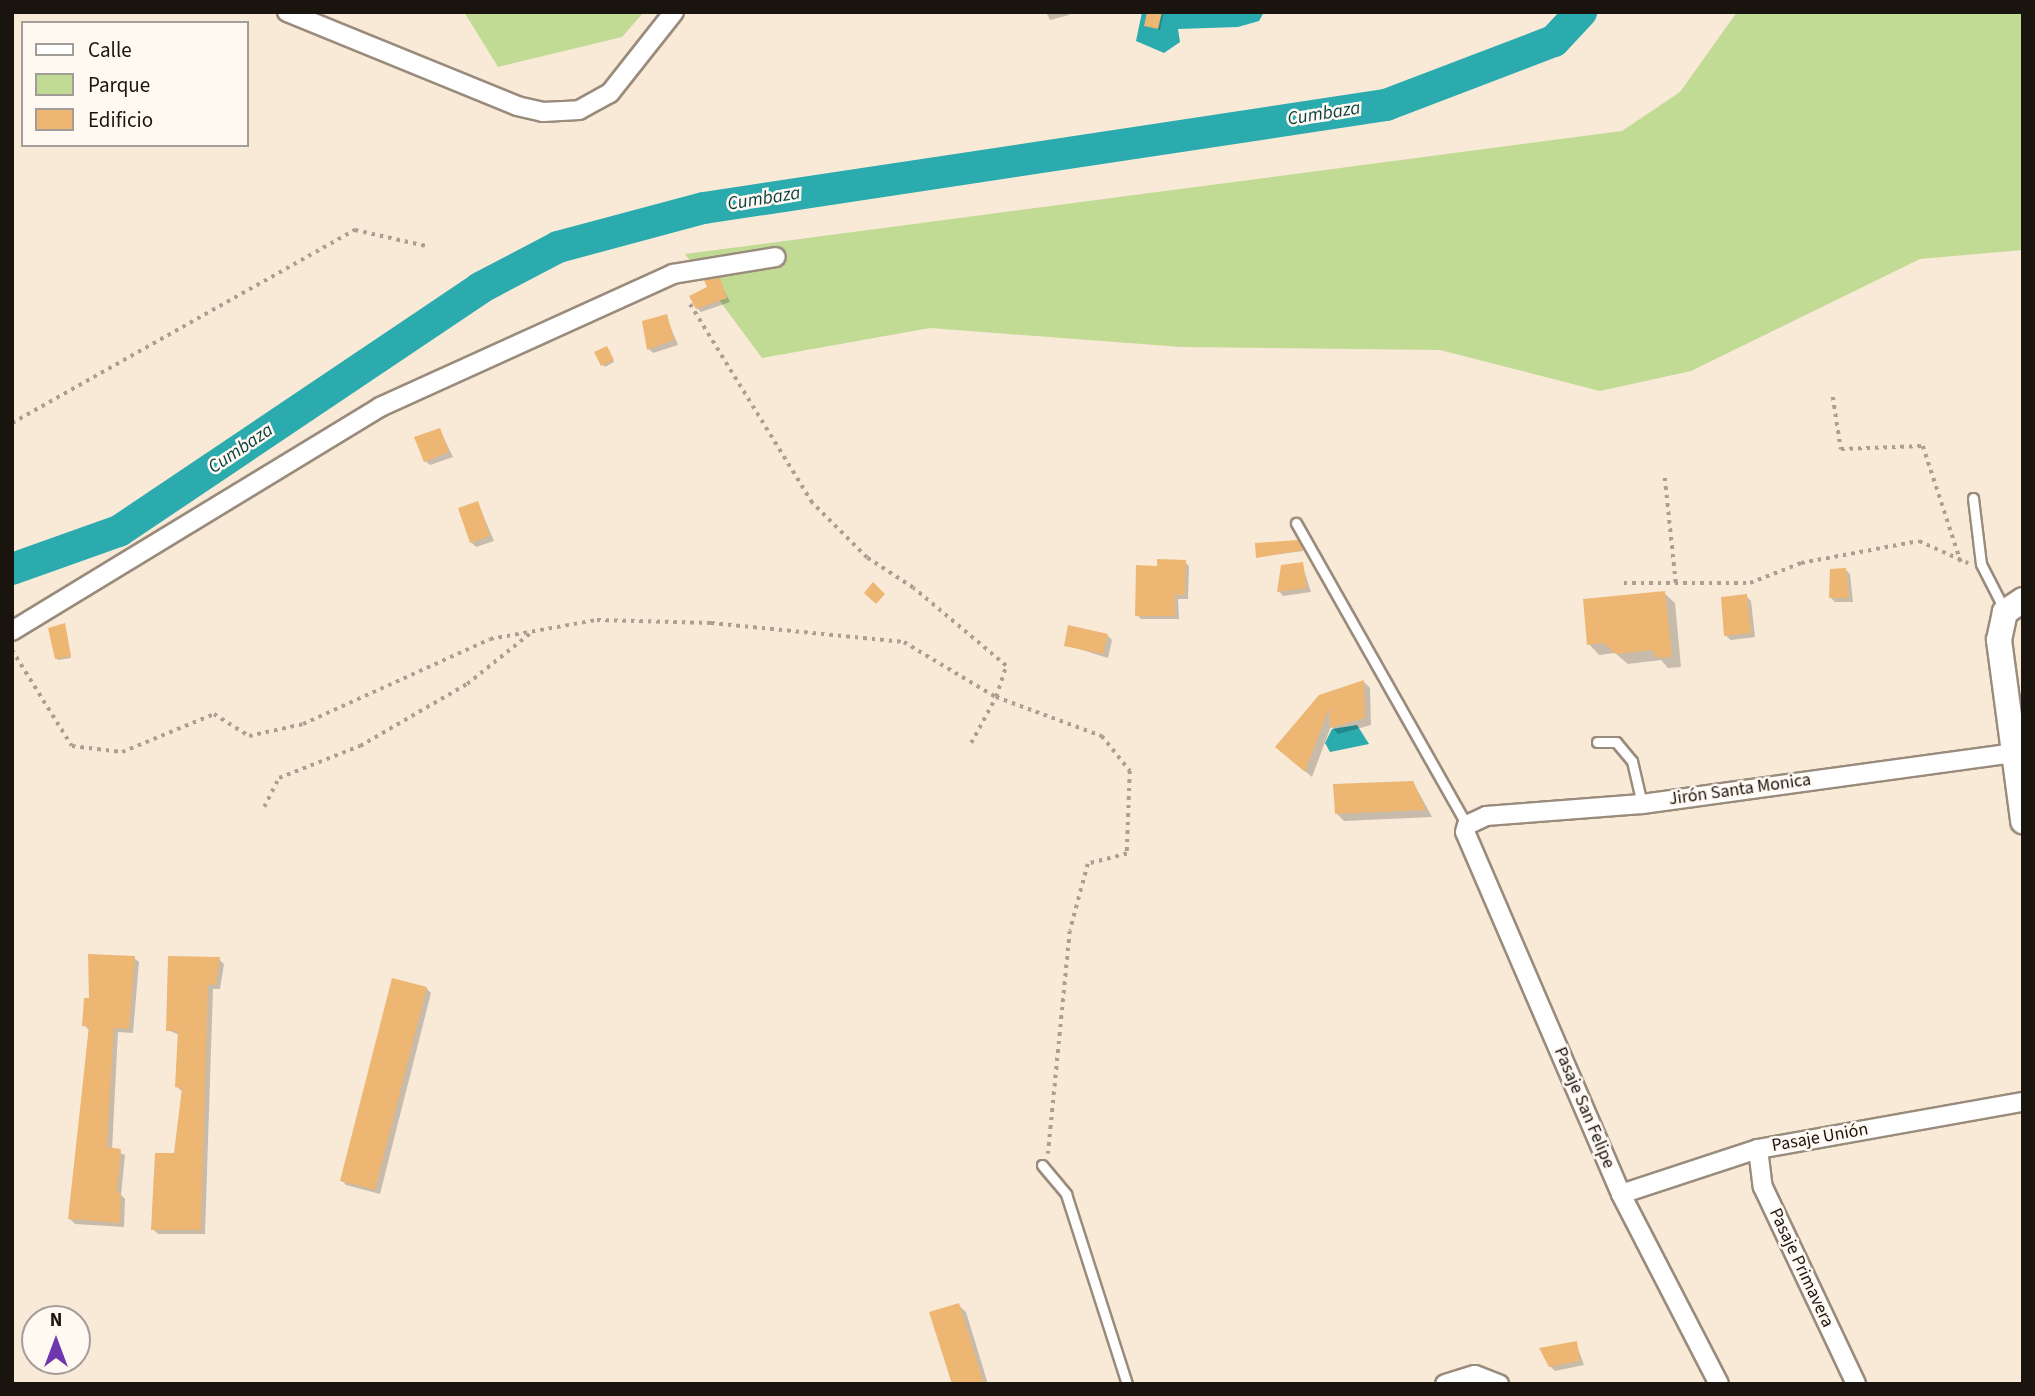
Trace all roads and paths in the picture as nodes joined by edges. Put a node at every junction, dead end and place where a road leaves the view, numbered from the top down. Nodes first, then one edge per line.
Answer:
1 (287, 12) edge
2 (674, 12) edge
3 (426, 246) dead end
4 (776, 257) dead end
5 (689, 303) dead end
6 (1833, 397) dead end
7 (12, 423) edge
8 (1665, 478) dead end
9 (1973, 498) dead end
10 (1296, 523) dead end
11 (1961, 562) junction
12 (1981, 564) junction
13 (1623, 583) dead end
14 (1676, 583) junction
15 (2014, 606) edge
16 (12, 631) edge
17 (533, 631) junction
18 (12, 650) edge
19 (996, 697) junction
20 (1597, 742) dead end
21 (971, 743) dead end
22 (2014, 753) junction
23 (1642, 804) junction
24 (264, 807) dead end
25 (2023, 821) edge
26 (1466, 825) junction
27 (2023, 1102) edge
28 (1758, 1149) junction
29 (1042, 1165) joint
30 (1621, 1194) junction
31 (1127, 1384) edge
32 (1445, 1384) edge
33 (1499, 1384) edge
34 (1719, 1384) edge
35 (1856, 1384) edge

1 - 2 street
3 - 7 path
4 - 16 street
5 - 19 path
6 - 11 path
8 - 14 path
9 - 12 lane
10 - 26 lane
11 - 12 path
11 - 14 path
12 - 15 lane
13 - 14 path
15 - 22 main road
17 - 18 path
17 - 19 path
17 - 24 path
19 - 21 path
19 - 29 path
20 - 23 lane
22 - 23 street, Jirón Santa Monica
22 - 25 main road
23 - 26 street, Jirón Santa Monica
26 - 30 street, Pasaje San Felipe
27 - 28 street, Pasaje Unión
28 - 30 street, Pasaje Unión
28 - 35 street, Pasaje Primavera
29 - 31 lane
30 - 34 street, Pasaje San Felipe
32 - 33 street

